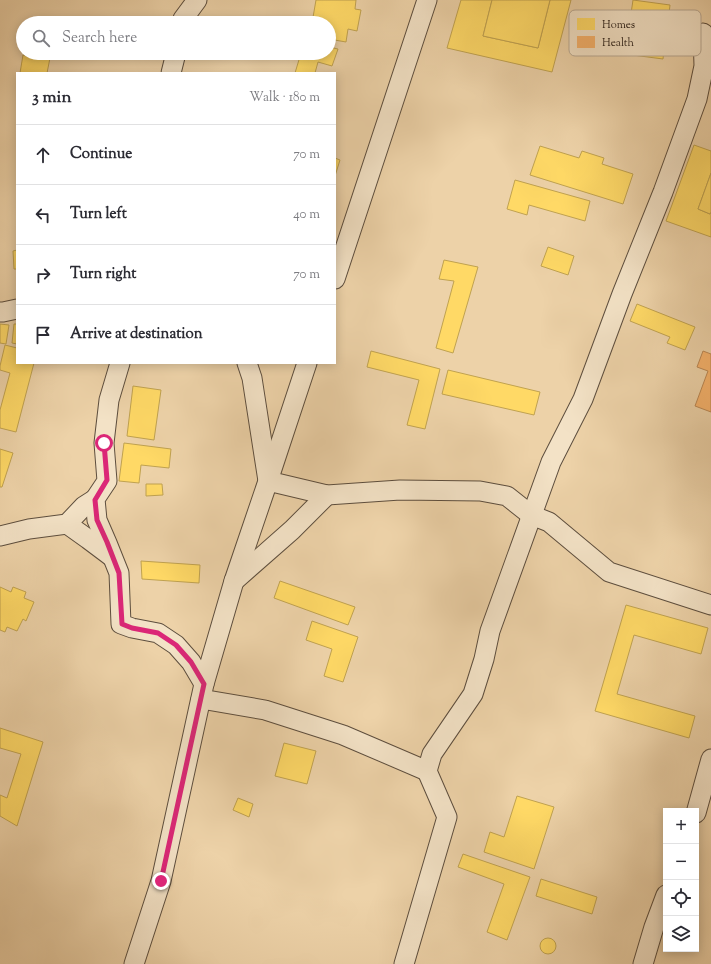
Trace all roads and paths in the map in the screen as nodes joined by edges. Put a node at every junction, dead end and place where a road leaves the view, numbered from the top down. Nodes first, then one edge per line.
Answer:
1 (197, 0) edge
2 (427, 0) edge
3 (185, 16) edge
4 (703, 33) dead end
5 (174, 60) edge
6 (171, 72) edge
7 (336, 276) edge
8 (16, 309) edge
9 (0, 312) edge
10 (120, 364) edge
11 (247, 364) edge
12 (307, 364) edge
13 (268, 481) junction
14 (327, 495) junction
15 (95, 500) junction
16 (531, 515) junction
17 (97, 520) junction
18 (67, 524) junction
19 (0, 536) edge
20 (113, 558) junction
21 (234, 581) junction
22 (711, 605) edge
23 (202, 691) junction
24 (711, 759) edge
25 (427, 770) junction
26 (697, 808) edge
27 (663, 903) edge
28 (134, 964) edge
29 (404, 964) edge
30 (643, 964) edge

1 - 3 street
2 - 7 street
4 - 16 street
5 - 6 street
8 - 9 street
10 - 15 street
11 - 13 street
12 - 13 street
13 - 14 street
13 - 21 street
14 - 16 street
14 - 21 street
15 - 17 street
15 - 18 street
16 - 22 street
16 - 25 street
17 - 18 street
17 - 20 street
18 - 19 street
18 - 20 street
20 - 23 street
21 - 23 street
23 - 25 street
23 - 28 street
24 - 26 street
25 - 29 street
27 - 30 street

